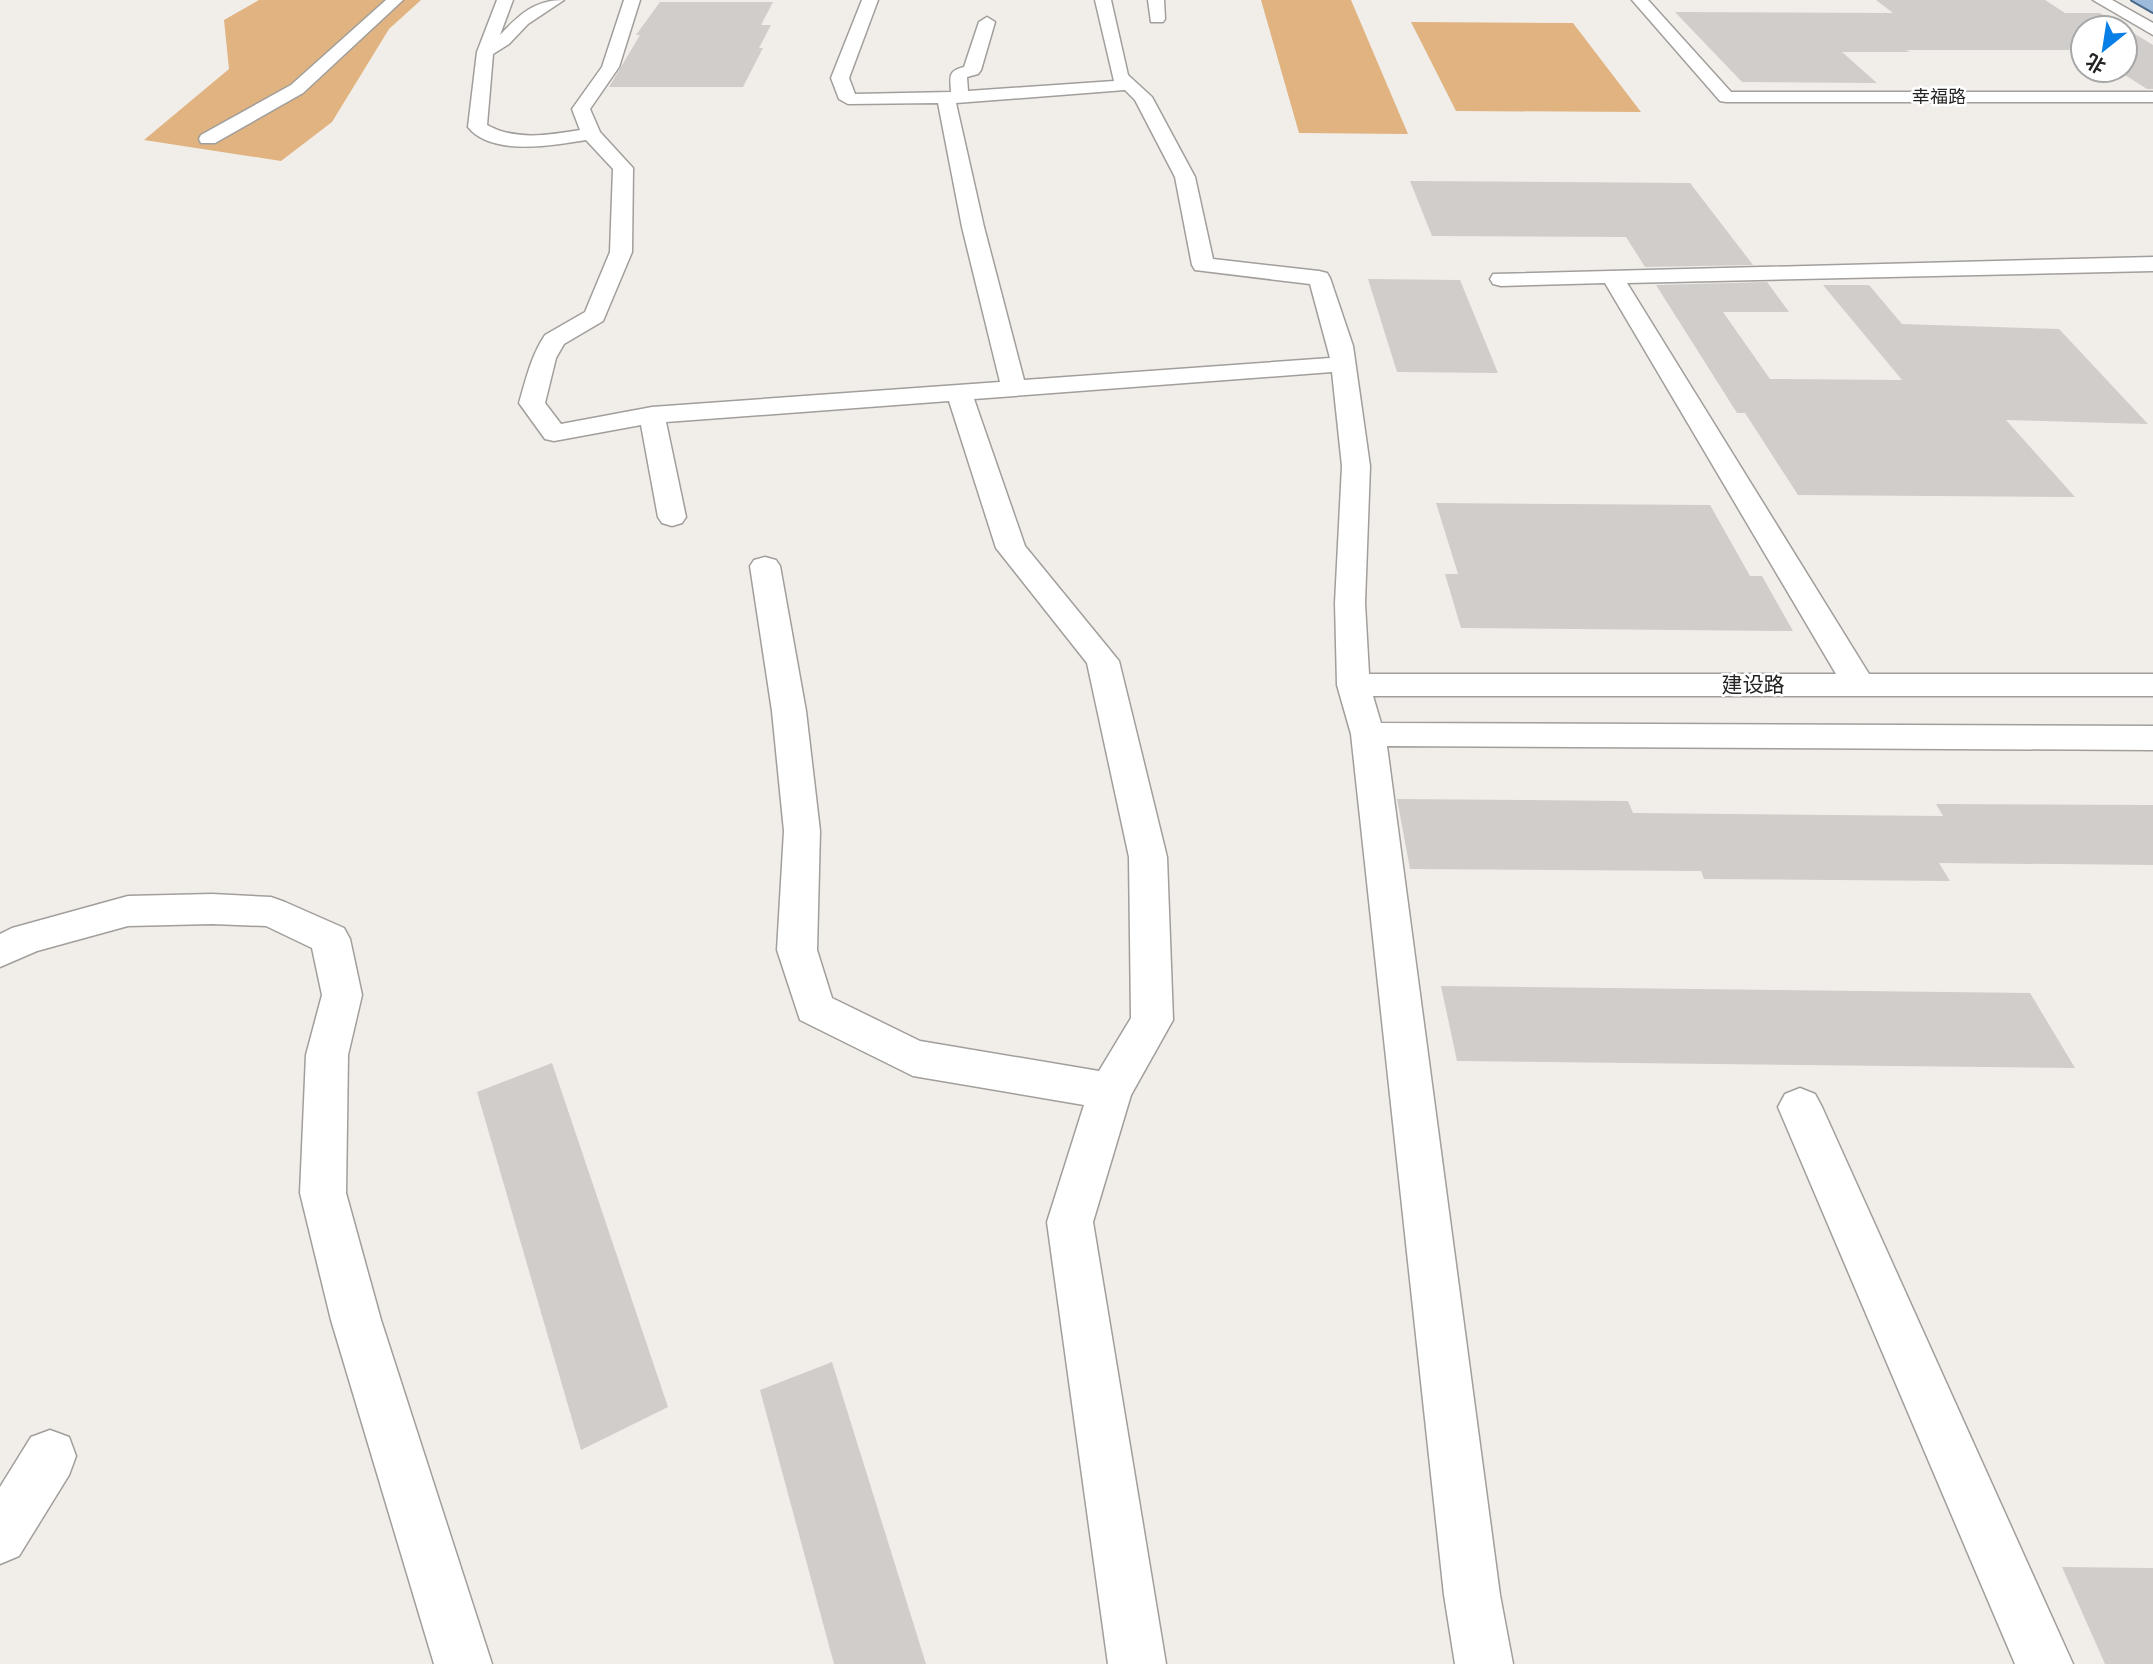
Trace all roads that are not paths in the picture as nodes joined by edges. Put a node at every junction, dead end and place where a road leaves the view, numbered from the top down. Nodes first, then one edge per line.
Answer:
1 (395, 0) edge
2 (505, 0) edge
3 (556, 0) edge
4 (632, 0) edge
5 (870, 0) edge
6 (1103, 0) edge
7 (1156, 0) edge
8 (1640, 0) edge
9 (2101, 0) edge
10 (2140, 0) edge
11 (2153, 7) edge
12 (1157, 19) dead end
13 (988, 22) dead end
14 (2153, 30) edge
15 (485, 52) junction
16 (1128, 85) junction
17 (953, 97) junction
18 (2153, 97) edge
19 (591, 134) junction
20 (208, 139) dead end
21 (2153, 264) edge
22 (1612, 276) junction
23 (1501, 279) dead end
24 (1343, 364) junction
25 (1014, 388) junction
26 (959, 393) junction
27 (652, 415) junction
28 (672, 517) dead end
29 (765, 566) dead end
30 (1353, 685) junction
31 (1859, 685) junction
32 (2153, 685) edge
33 (1368, 734) junction
34 (2153, 738) edge
35 (0, 951) edge
36 (1110, 1091) junction
37 (1800, 1107) dead end
38 (50, 1456) dead end
39 (0, 1537) edge
40 (463, 1664) edge
41 (1137, 1664) edge
42 (1484, 1664) edge
43 (2044, 1664) edge

1 - 20 street
2 - 15 street
3 - 15 street
4 - 19 street
5 - 17 street
6 - 16 street
7 - 12 street
8 - 18 street, 幸福路
9 - 14 street
10 - 11 main road
13 - 17 street
15 - 19 street
16 - 17 street
16 - 24 street
17 - 25 street
19 - 27 street
21 - 22 street
22 - 23 street
22 - 31 street
24 - 25 street
24 - 30 street
25 - 26 street
26 - 27 street
26 - 36 street
27 - 28 street
29 - 36 street
30 - 31 street, 建设路
30 - 33 street
31 - 32 street, 建设路
33 - 34 street
33 - 42 street
35 - 40 street
36 - 41 street
37 - 43 street
38 - 39 street

